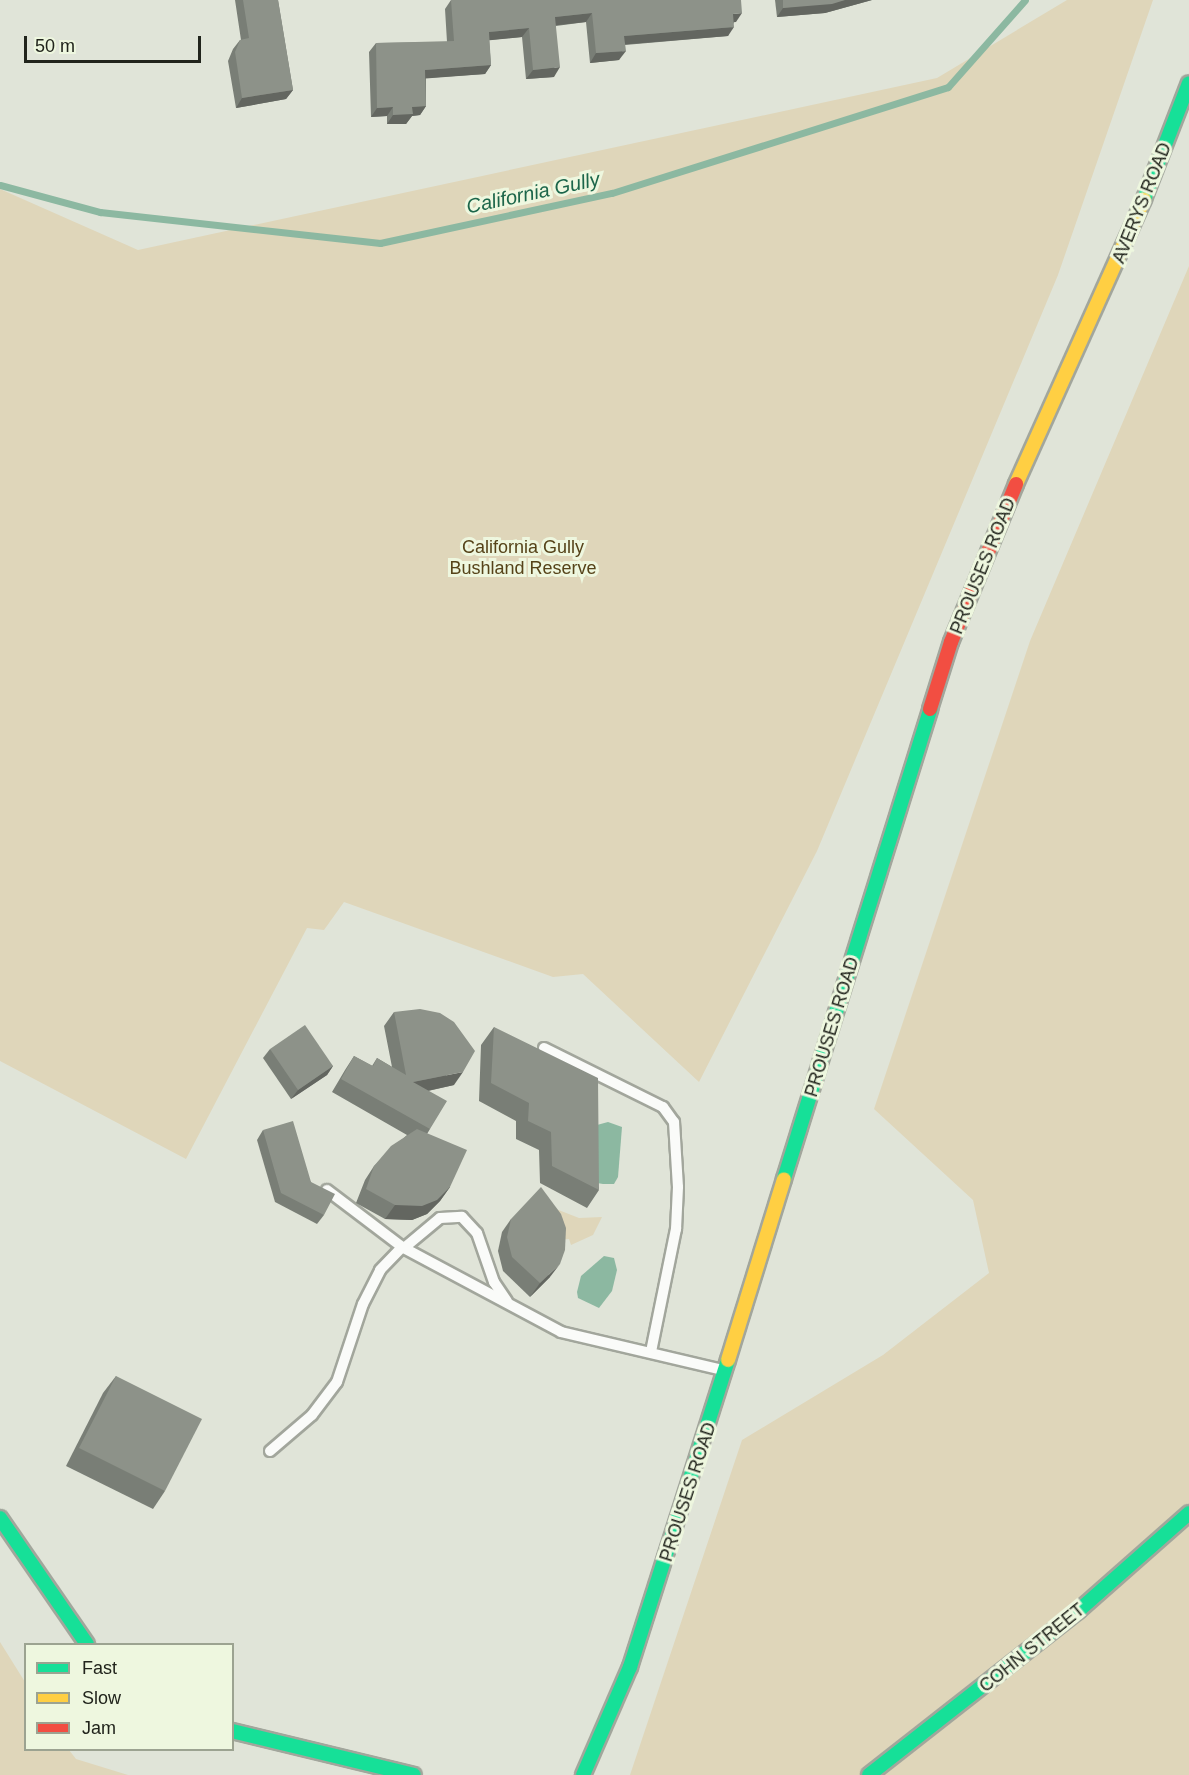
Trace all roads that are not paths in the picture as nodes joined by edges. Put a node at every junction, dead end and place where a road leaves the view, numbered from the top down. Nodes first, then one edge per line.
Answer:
1 (1189, 83) edge
2 (1106, 290) joint
3 (544, 1048) dead end
4 (327, 1190) edge
5 (403, 1247) junction
6 (514, 1307) junction
7 (651, 1352) junction
8 (726, 1371) junction
9 (270, 1451) dead end
10 (1189, 1513) edge
11 (0, 1518) edge
12 (86, 1643) edge
13 (234, 1731) edge
14 (414, 1775) edge
15 (583, 1775) edge
16 (869, 1775) edge

1 - 2 street, AVERYS ROAD
2 - 8 street, PROUSES ROAD
3 - 7 lane
4 - 5 lane
5 - 6 lane
5 - 6 lane
5 - 9 lane
6 - 7 lane
7 - 8 lane
8 - 15 street, PROUSES ROAD
10 - 16 street, COHN STREET
11 - 12 street
13 - 14 street

